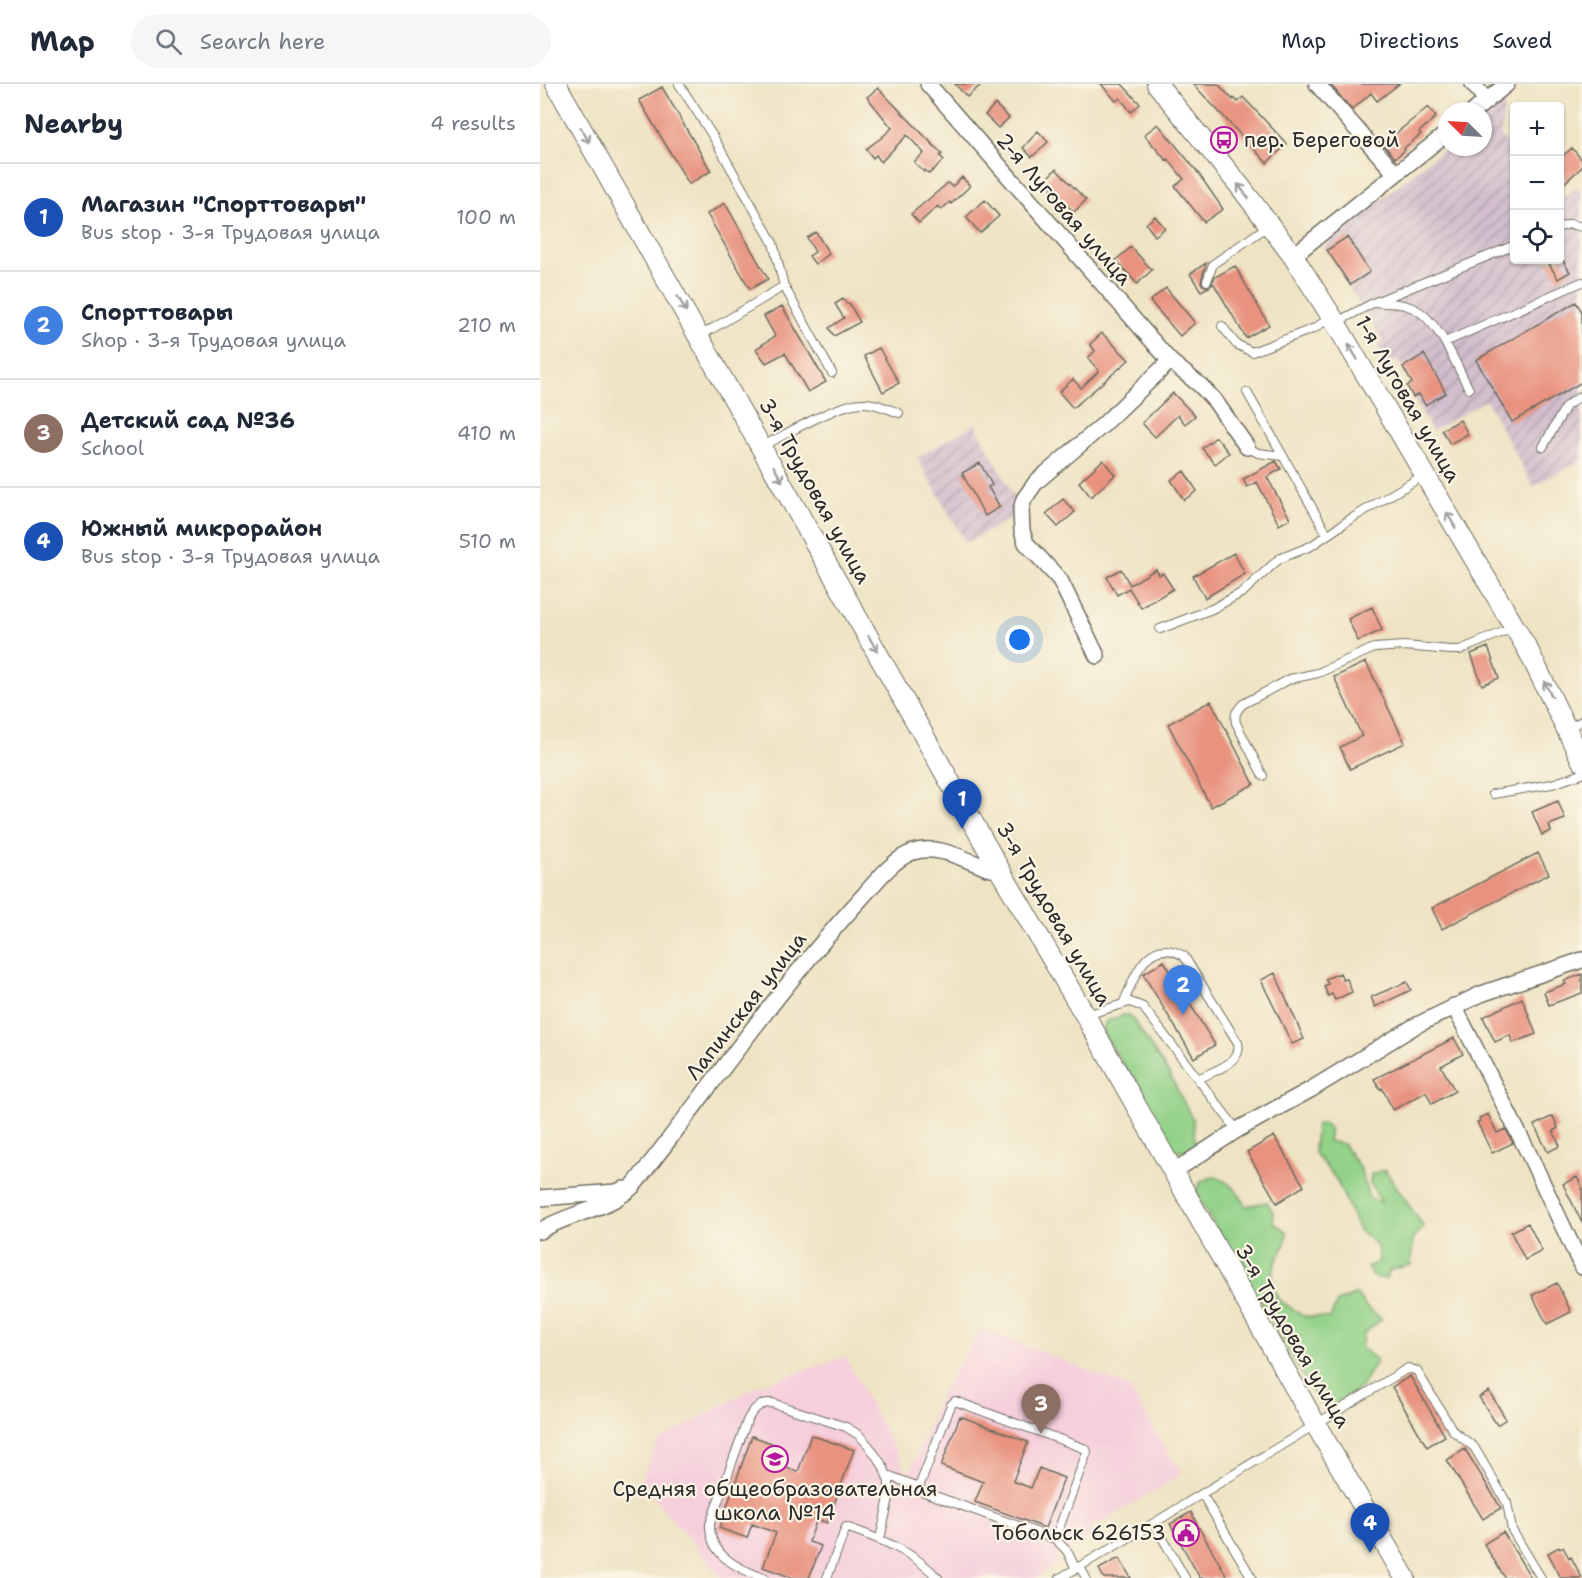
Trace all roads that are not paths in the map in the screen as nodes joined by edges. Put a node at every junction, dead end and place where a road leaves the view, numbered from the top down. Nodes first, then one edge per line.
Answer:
1 (556, 84) edge
2 (679, 84) edge
3 (928, 84) edge
4 (1157, 84) edge
5 (1317, 84) edge
6 (1473, 84) edge
7 (1507, 84) edge
8 (1487, 101) joint
9 (1438, 139) edge
10 (1395, 174) junction
11 (1269, 225) junction
12 (1564, 226) edge
13 (1582, 227) edge
14 (1510, 247) edge
15 (1293, 255) junction
16 (1207, 281) dead end
17 (1582, 282) edge
18 (784, 286) junction
19 (1374, 303) junction
20 (1334, 320) junction
21 (1222, 326) dead end
22 (700, 336) junction
23 (1445, 342) junction
24 (1170, 361) junction
25 (832, 373) dead end
26 (1469, 389) dead end
27 (1247, 392) dead end
28 (1582, 395) edge
29 (899, 413) dead end
30 (762, 446) junction
31 (1247, 447) joint
32 (1543, 447) dead end
33 (1283, 456) junction
34 (1425, 474) junction
35 (1327, 534) junction
36 (1515, 627) junction
37 (1160, 629) dead end
38 (1097, 656) dead end
39 (1575, 725) edge
40 (1582, 761) edge
41 (1582, 774) edge
42 (1263, 776) dead end
43 (1493, 795) dead end
44 (998, 867) junction
45 (1582, 960) edge
46 (1123, 1004) junction
47 (1454, 1006) junction
48 (1085, 1015) junction
49 (1198, 1079) junction
50 (1237, 1130) junction
51 (1173, 1172) junction
52 (633, 1186) junction
53 (540, 1198) edge
54 (540, 1231) edge
55 (1582, 1268) edge
56 (1316, 1425) junction
57 (887, 1474) junction
58 (919, 1486) junction
59 (1202, 1494) junction
60 (1154, 1523) junction
61 (880, 1539) junction
62 (1055, 1539) junction
63 (1078, 1568) junction
64 (764, 1578) edge
65 (827, 1578) edge
66 (938, 1578) edge
67 (1060, 1578) edge
68 (1086, 1578) edge
69 (1185, 1578) edge
70 (1252, 1578) edge
71 (1405, 1578) edge
72 (1541, 1578) edge

1 -> 22 street, 3-я Трудовая улица
2 - 18 lane
3 - 24 street, 2-я Луговая улица
11 -> 4 street, 1-я Луговая улица
5 - 10 street
6 - 8 street
7 - 8 street
9 - 10 street
10 - 15 street
11 - 15 street, 1-я Луговая улица
11 - 16 lane
12 - 13 lane
14 - 19 lane
15 - 20 street, 1-я Луговая улица
17 - 23 lane
18 - 22 lane
18 - 25 lane
19 - 20 lane
19 - 23 lane
20 - 21 lane
34 -> 20 street, 1-я Луговая улица
22 - 30 street, 3-я Трудовая улица
23 - 26 lane
24 - 31 street, 2-я Луговая улица
24 - 38 street
27 - 33 lane
28 - 32 lane
29 - 30 lane
30 -> 44 street, 3-я Трудовая улица
31 - 33 lane
33 - 35 lane
34 - 35 lane
36 -> 34 street, 1-я Луговая улица
35 - 37 lane
39 -> 36 street, 1-я Луговая улица
36 - 42 lane
39 - 40 street, 1-я Луговая улица
41 - 43 lane
44 - 48 street, 3-я Трудовая улица
44 - 52 street, Лапинская улица
45 - 47 street
46 - 48 lane
46 - 49 lane
46 - 49 lane
47 - 50 street
47 - 55 street
48 - 51 street, 3-я Трудовая улица
49 - 50 lane
50 - 51 street
51 - 56 street, 3-я Трудовая улица
52 - 53 street
52 - 54 street, Лапинская улица
56 - 59 lane
56 - 71 street, 3-я Трудовая улица
56 - 72 lane
57 - 58 lane
57 - 61 lane
57 - 64 lane
58 - 62 lane
58 - 62 lane
59 - 60 lane
59 - 70 lane
60 - 63 lane
60 - 69 lane
61 - 65 lane
61 - 66 lane
62 - 63 lane
63 - 67 lane
63 - 68 lane

